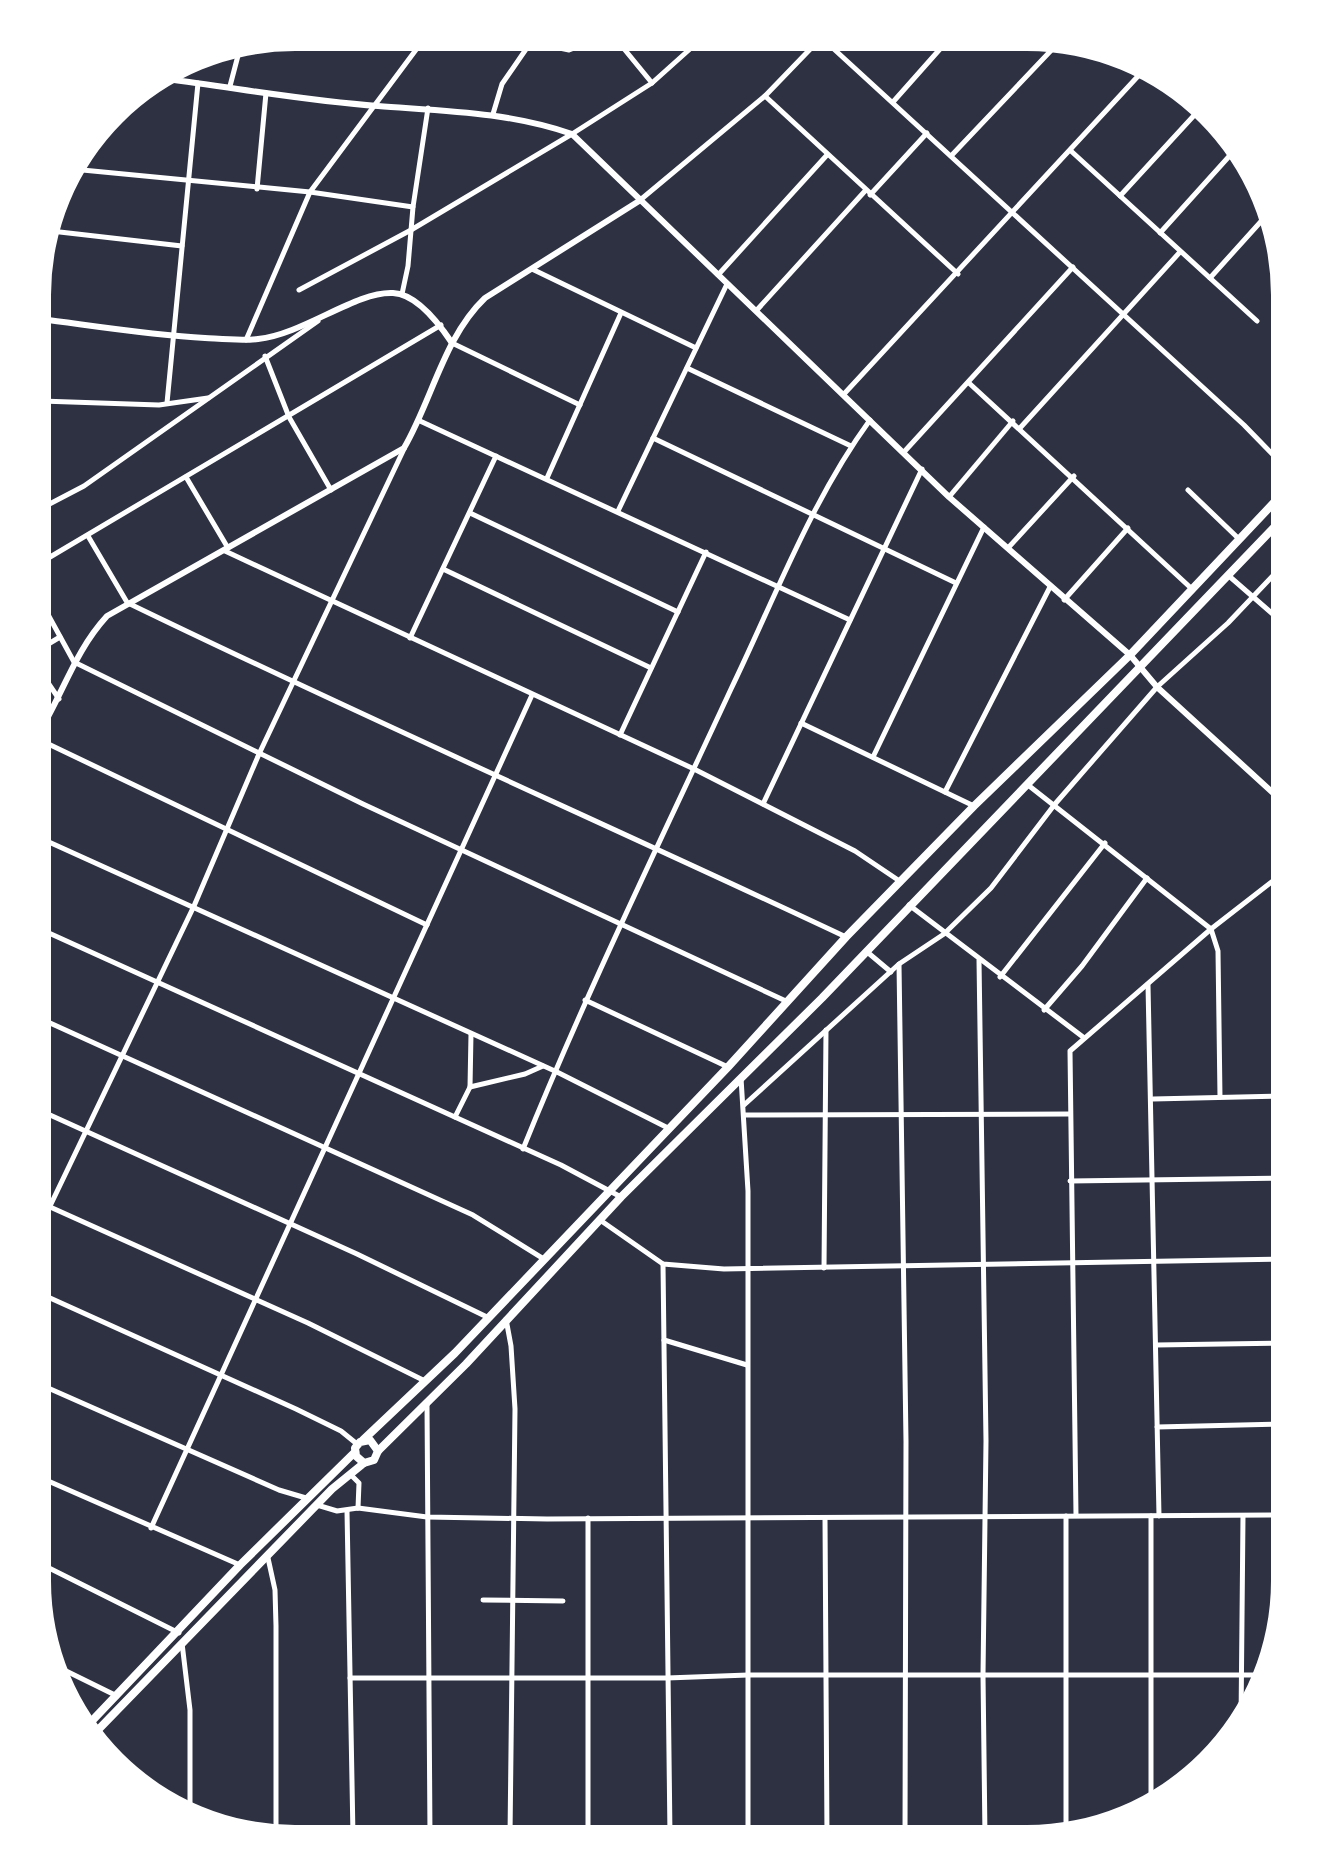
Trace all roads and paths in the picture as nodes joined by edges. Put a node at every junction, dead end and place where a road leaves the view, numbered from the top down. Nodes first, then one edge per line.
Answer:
1 (415, 51) edge
2 (525, 51) edge
3 (625, 51) edge
4 (688, 51) edge
5 (809, 51) edge
6 (835, 51) edge
7 (938, 51) edge
8 (1049, 52) edge
9 (237, 58) edge
10 (1137, 77) edge
11 (178, 80) edge
12 (198, 83) junction
13 (652, 83) junction
14 (230, 86) junction
15 (267, 93) junction
16 (765, 96) junction
17 (894, 102) junction
18 (376, 106) junction
19 (428, 108) junction
20 (493, 114) junction
21 (1193, 116) edge
22 (572, 134) junction
23 (927, 134) junction
24 (1071, 151) junction
25 (827, 155) junction
26 (951, 156) junction
27 (1228, 157) edge
28 (85, 171) edge
29 (188, 182) junction
30 (257, 189) junction
31 (310, 192) junction
32 (868, 193) junction
33 (1120, 195) junction
34 (639, 201) junction
35 (413, 207) junction
36 (1015, 212) junction
37 (1260, 223) edge
38 (411, 230) junction
39 (59, 232) edge
40 (1160, 233) junction
41 (182, 246) junction
42 (1181, 252) junction
43 (1073, 267) junction
44 (534, 270) junction
45 (958, 274) junction
46 (718, 275) junction
47 (1210, 278) junction
48 (727, 284) junction
49 (299, 290) dead end
50 (402, 294) junction
51 (756, 311) junction
52 (621, 313) junction
53 (1123, 314) junction
54 (321, 319) junction
55 (51, 320) edge
56 (1257, 321) dead end
57 (441, 326) junction
58 (172, 336) junction
59 (246, 340) junction
60 (452, 343) junction
61 (696, 348) junction
62 (265, 356) junction
63 (687, 368) junction
64 (969, 383) junction
65 (844, 394) junction
66 (210, 398) junction
67 (51, 401) edge
68 (167, 403) junction
69 (580, 405) junction
70 (289, 416) junction
71 (420, 421) junction
72 (870, 421) junction
73 (1013, 421) junction
74 (1020, 428) junction
75 (653, 438) junction
76 (851, 446) junction
77 (404, 448) junction
78 (904, 452) junction
79 (1271, 455) edge
80 (496, 456) junction
81 (922, 469) junction
82 (1074, 476) junction
83 (186, 477) junction
84 (547, 478) junction
85 (331, 490) junction
86 (1188, 490) dead end
87 (949, 497) junction
88 (51, 503) edge
89 (1271, 506) edge
90 (618, 511) junction
91 (470, 513) junction
92 (814, 515) junction
93 (984, 527) junction
94 (1128, 528) junction
95 (1271, 531) edge
96 (88, 536) junction
97 (1239, 539) junction
98 (1008, 548) junction
99 (884, 549) junction
100 (226, 550) junction
101 (706, 552) junction
102 (51, 557) edge
103 (443, 569) junction
104 (1228, 576) junction
105 (1271, 577) edge
106 (956, 583) junction
107 (780, 587) junction
108 (1050, 587) junction
109 (1192, 589) junction
110 (1251, 598) junction
111 (330, 600) junction
112 (1064, 600) junction
113 (129, 604) junction
114 (678, 612) junction
115 (1271, 614) edge
116 (51, 620) edge
117 (850, 620) junction
118 (60, 636) junction
119 (410, 638) junction
120 (51, 642) edge
121 (1130, 655) junction
122 (74, 662) junction
123 (1142, 667) junction
124 (651, 668) junction
125 (292, 682) junction
126 (51, 687) edge
127 (1157, 687) junction
128 (532, 695) junction
129 (59, 699) junction
130 (51, 712) edge
131 (801, 723) junction
132 (620, 735) junction
133 (51, 745) edge
134 (259, 754) junction
135 (873, 757) junction
136 (694, 769) junction
137 (496, 773) junction
138 (1028, 785) junction
139 (1271, 791) edge
140 (945, 792) junction
141 (763, 804) junction
142 (1055, 804) junction
143 (974, 806) junction
144 (228, 830) junction
145 (51, 843) edge
146 (1105, 843) junction
147 (657, 849) junction
148 (461, 850) junction
149 (1147, 878) junction
150 (901, 882) junction
151 (1271, 882) edge
152 (909, 905) junction
153 (194, 906) junction
154 (622, 924) junction
155 (427, 925) junction
156 (1211, 929) junction
157 (51, 934) edge
158 (944, 934) junction
159 (846, 937) junction
160 (865, 950) junction
161 (979, 960) junction
162 (899, 964) junction
163 (891, 972) junction
164 (1000, 977) junction
165 (157, 979) junction
166 (1148, 985) junction
167 (394, 999) junction
168 (585, 1000) junction
169 (788, 1002) junction
170 (1044, 1010) junction
171 (51, 1023) edge
172 (826, 1030) junction
173 (471, 1034) junction
174 (1083, 1037) junction
175 (121, 1055) junction
176 (543, 1066) junction
177 (728, 1067) junction
178 (557, 1072) junction
179 (359, 1074) junction
180 (741, 1078) junction
181 (470, 1087) junction
182 (1271, 1096) edge
183 (1220, 1097) junction
184 (1153, 1099) junction
185 (744, 1105) junction
186 (1069, 1114) junction
187 (51, 1115) edge
188 (744, 1115) junction
189 (902, 1115) junction
190 (981, 1115) junction
191 (825, 1116) junction
192 (455, 1117) junction
193 (668, 1128) junction
194 (85, 1131) junction
195 (323, 1148) junction
196 (523, 1149) junction
197 (1271, 1178) edge
198 (1154, 1179) junction
199 (1070, 1181) junction
200 (608, 1189) junction
201 (621, 1197) junction
202 (51, 1205) edge
203 (51, 1207) edge
204 (600, 1220) junction
205 (288, 1223) junction
206 (544, 1259) junction
207 (1271, 1259) edge
208 (1075, 1263) junction
209 (1155, 1263) junction
210 (663, 1264) junction
211 (982, 1264) junction
212 (902, 1266) junction
213 (746, 1267) junction
214 (824, 1268) junction
215 (51, 1298) edge
216 (254, 1299) junction
217 (487, 1317) junction
218 (506, 1319) junction
219 (664, 1340) junction
220 (1271, 1343) edge
221 (1156, 1345) junction
222 (747, 1365) junction
223 (219, 1375) junction
224 (425, 1381) junction
225 (51, 1389) edge
226 (427, 1404) junction
227 (1271, 1424) edge
228 (1157, 1427) junction
229 (358, 1445) junction
230 (186, 1450) junction
231 (378, 1451) junction
232 (364, 1463) junction
233 (350, 1474) junction
234 (51, 1482) edge
235 (306, 1498) junction
236 (317, 1505) junction
237 (358, 1508) junction
238 (347, 1511) junction
239 (1076, 1515) junction
240 (1271, 1515) edge
241 (906, 1516) junction
242 (986, 1516) junction
243 (1066, 1516) junction
244 (1151, 1516) junction
245 (1159, 1516) junction
246 (1243, 1516) junction
247 (427, 1517) junction
248 (512, 1517) junction
249 (588, 1518) junction
250 (668, 1518) junction
251 (748, 1518) junction
252 (825, 1518) junction
253 (151, 1528) junction
254 (268, 1558) junction
255 (240, 1565) junction
256 (51, 1569) edge
257 (483, 1600) dead end
258 (563, 1601) dead end
259 (513, 1602) junction
260 (179, 1633) junction
261 (182, 1643) junction
262 (69, 1672) edge
263 (748, 1675) junction
264 (825, 1675) junction
265 (907, 1675) junction
266 (983, 1675) junction
267 (1066, 1675) junction
268 (1150, 1675) junction
269 (1252, 1675) edge
270 (514, 1676) junction
271 (1242, 1676) junction
272 (350, 1678) junction
273 (429, 1678) junction
274 (588, 1678) junction
275 (667, 1678) junction
276 (117, 1696) junction
277 (1242, 1697) edge
278 (94, 1719) edge
279 (100, 1728) edge
280 (1151, 1791) edge
281 (190, 1802) edge
282 (1066, 1822) edge
283 (276, 1824) edge
284 (353, 1825) edge
285 (430, 1825) edge
286 (510, 1825) edge
287 (588, 1825) edge
288 (670, 1825) edge
289 (748, 1825) edge
290 (827, 1825) edge
291 (905, 1825) edge
292 (985, 1825) edge

1 - 18 street
2 - 20 street
3 - 13 street
4 - 13 street
5 - 16 street
6 - 17 street
7 - 17 street
8 - 26 street
9 - 14 street
10 - 24 street
11 - 12 street
12 - 14 street
12 - 29 street
13 - 22 street
14 - 15 street
15 - 18 street
15 - 30 street
16 - 25 street
16 - 34 street
17 - 23 street
18 - 19 street
18 - 31 street
19 - 20 street
19 - 35 street
20 - 22 street
21 - 33 street
22 - 34 street
22 - 38 street
23 - 26 street
23 - 32 street
24 - 33 street
24 - 36 street
25 - 32 street
25 - 46 street
26 - 36 street
27 - 40 street
28 - 29 street
29 - 30 street
29 - 41 street
30 - 31 street
31 - 35 street
31 - 59 street
32 - 45 street
32 - 51 street
33 - 40 street
34 - 44 street
34 - 46 street
35 - 38 street
36 - 43 street
36 - 45 street
37 - 47 street
38 - 49 street
38 - 50 street
39 - 41 street
40 - 42 street
41 - 58 street
42 - 47 street
42 - 53 street
43 - 53 street
43 - 64 street
44 - 52 street
44 - 60 street
45 - 65 street
46 - 48 street
47 - 56 street
48 - 51 street
48 - 61 street
50 - 54 street
50 - 57 street
51 - 65 street
52 - 61 street
52 - 69 street
53 - 74 street
53 - 79 street
54 - 59 street
54 - 62 street
55 - 58 street
57 - 60 street
57 - 70 street
58 - 59 street
58 - 68 street
60 - 69 street
60 - 71 street
61 - 63 street
62 - 66 street
62 - 70 street
63 - 75 street
63 - 76 street
64 - 73 street
64 - 78 street
65 - 72 street
66 - 68 street
66 - 88 street
67 - 68 street
69 - 84 street
70 - 83 street
70 - 85 street
71 - 77 street
71 - 80 street
72 - 76 street
72 - 78 street
73 - 74 street
73 - 87 street
74 - 82 street
75 - 90 street
75 - 92 street
76 - 92 street
77 - 85 street
77 - 111 street
78 - 81 street
80 - 84 street
80 - 91 street
81 - 87 street
81 - 99 street
82 - 94 street
82 - 98 street
83 - 96 street
83 - 100 street
84 - 90 street
85 - 100 street
86 - 97 street
87 - 93 street
89 - 97 main road
90 - 101 street
91 - 103 street
91 - 114 street
92 - 99 street
92 - 107 street
93 - 98 street
93 - 106 street
94 - 109 street
94 - 112 street
95 - 104 main road
96 - 102 street
96 - 113 street
97 - 109 main road
98 - 108 street
99 - 106 street
99 - 117 street
100 - 111 street
100 - 113 street
101 - 107 street
101 - 114 street
103 - 119 street
103 - 124 street
104 - 110 street
104 - 123 main road
105 - 110 street
106 - 135 street
107 - 117 street
107 - 136 street
108 - 112 street
108 - 140 street
109 - 121 main road
110 - 115 street
110 - 127 street
111 - 119 street
111 - 125 street
112 - 121 street
113 - 122 street
113 - 125 street
114 - 124 street
116 - 118 street
117 - 131 street
118 - 120 street
118 - 122 street
119 - 128 street
121 - 123 street
121 - 143 main road
122 - 129 street
122 - 134 street
123 - 127 street
123 - 138 main road
124 - 132 street
125 - 134 street
125 - 137 street
126 - 129 street
127 - 139 street
127 - 142 street
128 - 132 street
128 - 137 street
129 - 130 street
131 - 135 street
131 - 141 street
132 - 136 street
133 - 144 street
134 - 144 street
134 - 148 street
135 - 140 street
136 - 141 street
136 - 147 street
137 - 147 street
137 - 148 street
138 - 142 street
138 - 152 main road
140 - 143 street
141 - 150 street
142 - 146 street
142 - 158 street
143 - 150 main road
144 - 153 street
144 - 155 street
145 - 153 street
146 - 149 street
146 - 164 street
147 - 154 street
147 - 159 street
148 - 154 street
148 - 155 street
149 - 156 street
149 - 170 street
150 - 159 main road
151 - 156 street
152 - 158 street
152 - 160 main road
153 - 165 street
153 - 167 street
154 - 168 street
154 - 169 street
155 - 167 street
156 - 166 street
156 - 183 street
157 - 165 street
158 - 161 street
158 - 162 street
159 - 169 main road
160 - 163 street
160 - 180 main road
161 - 164 street
161 - 190 street
162 - 163 street
162 - 189 street
163 - 172 street
164 - 170 street
165 - 175 street
165 - 179 street
166 - 174 street
166 - 184 street
167 - 173 street
167 - 179 street
168 - 177 street
168 - 178 street
169 - 177 main road
170 - 174 street
171 - 175 street
172 - 185 street
172 - 191 street
173 - 176 street
173 - 181 street
174 - 186 street
175 - 194 street
175 - 195 street
176 - 178 street
176 - 181 street
177 - 193 main road
178 - 193 street
178 - 196 street
179 - 192 street
179 - 195 street
180 - 185 street
180 - 201 main road
181 - 192 street
182 - 183 street
183 - 184 street
184 - 198 street
185 - 188 street
186 - 190 street
186 - 199 street
187 - 194 street
188 - 191 street
188 - 213 street
189 - 190 street
189 - 191 street
189 - 212 street
190 - 211 street
191 - 214 street
192 - 196 street
193 - 200 main road
194 - 202 street
194 - 205 street
195 - 205 street
195 - 206 street
196 - 200 street
197 - 198 street
198 - 199 street
198 - 209 street
199 - 208 street
200 - 201 street
200 - 206 main road
201 - 204 main road
203 - 216 street
204 - 210 street
204 - 218 main road
205 - 216 street
205 - 217 street
206 - 217 main road
207 - 209 street
208 - 209 street
208 - 211 street
208 - 239 street
209 - 221 street
210 - 213 street
210 - 219 street
211 - 212 street
211 - 242 street
212 - 214 street
212 - 241 street
213 - 214 street
213 - 222 street
215 - 223 street
216 - 223 street
216 - 224 street
217 - 224 main road
218 - 226 main road
218 - 248 street
219 - 222 street
219 - 250 street
220 - 221 street
221 - 228 street
222 - 251 street
223 - 229 street
223 - 230 street
224 - 229 main road
225 - 230 street
226 - 231 main road
226 - 247 street
227 - 228 street
228 - 245 street
229 - 231 main road
229 - 232 main road
229 - 235 main road
230 - 235 street
230 - 253 street
231 - 232 main road
232 - 233 main road
233 - 236 main road
233 - 237 street
234 - 253 street
235 - 255 main road
236 - 238 street
236 - 254 main road
237 - 238 street
237 - 247 street
238 - 272 street
239 - 243 street
239 - 244 street
240 - 246 street
241 - 242 street
241 - 252 street
241 - 265 street
242 - 243 street
242 - 266 street
243 - 267 street
244 - 245 street
244 - 268 street
245 - 246 street
246 - 271 street
247 - 248 street
247 - 273 street
248 - 249 street
248 - 259 street
249 - 250 street
249 - 274 street
250 - 251 street
250 - 275 street
251 - 252 street
251 - 263 street
252 - 264 street
253 - 255 street
254 - 261 main road
254 - 283 street
255 - 260 main road
256 - 260 street
257 - 259 street
258 - 259 street
259 - 270 street
260 - 276 main road
261 - 279 main road
261 - 281 street
262 - 276 street
263 - 264 street
263 - 275 street
263 - 289 street
264 - 265 street
264 - 290 street
265 - 266 street
265 - 291 street
266 - 267 street
266 - 292 street
267 - 268 street
267 - 282 street
268 - 271 street
268 - 280 street
269 - 271 street
270 - 273 street
270 - 274 street
270 - 286 street
271 - 277 street
272 - 273 street
272 - 284 street
273 - 285 street
274 - 275 street
274 - 287 street
275 - 288 street
276 - 278 main road

